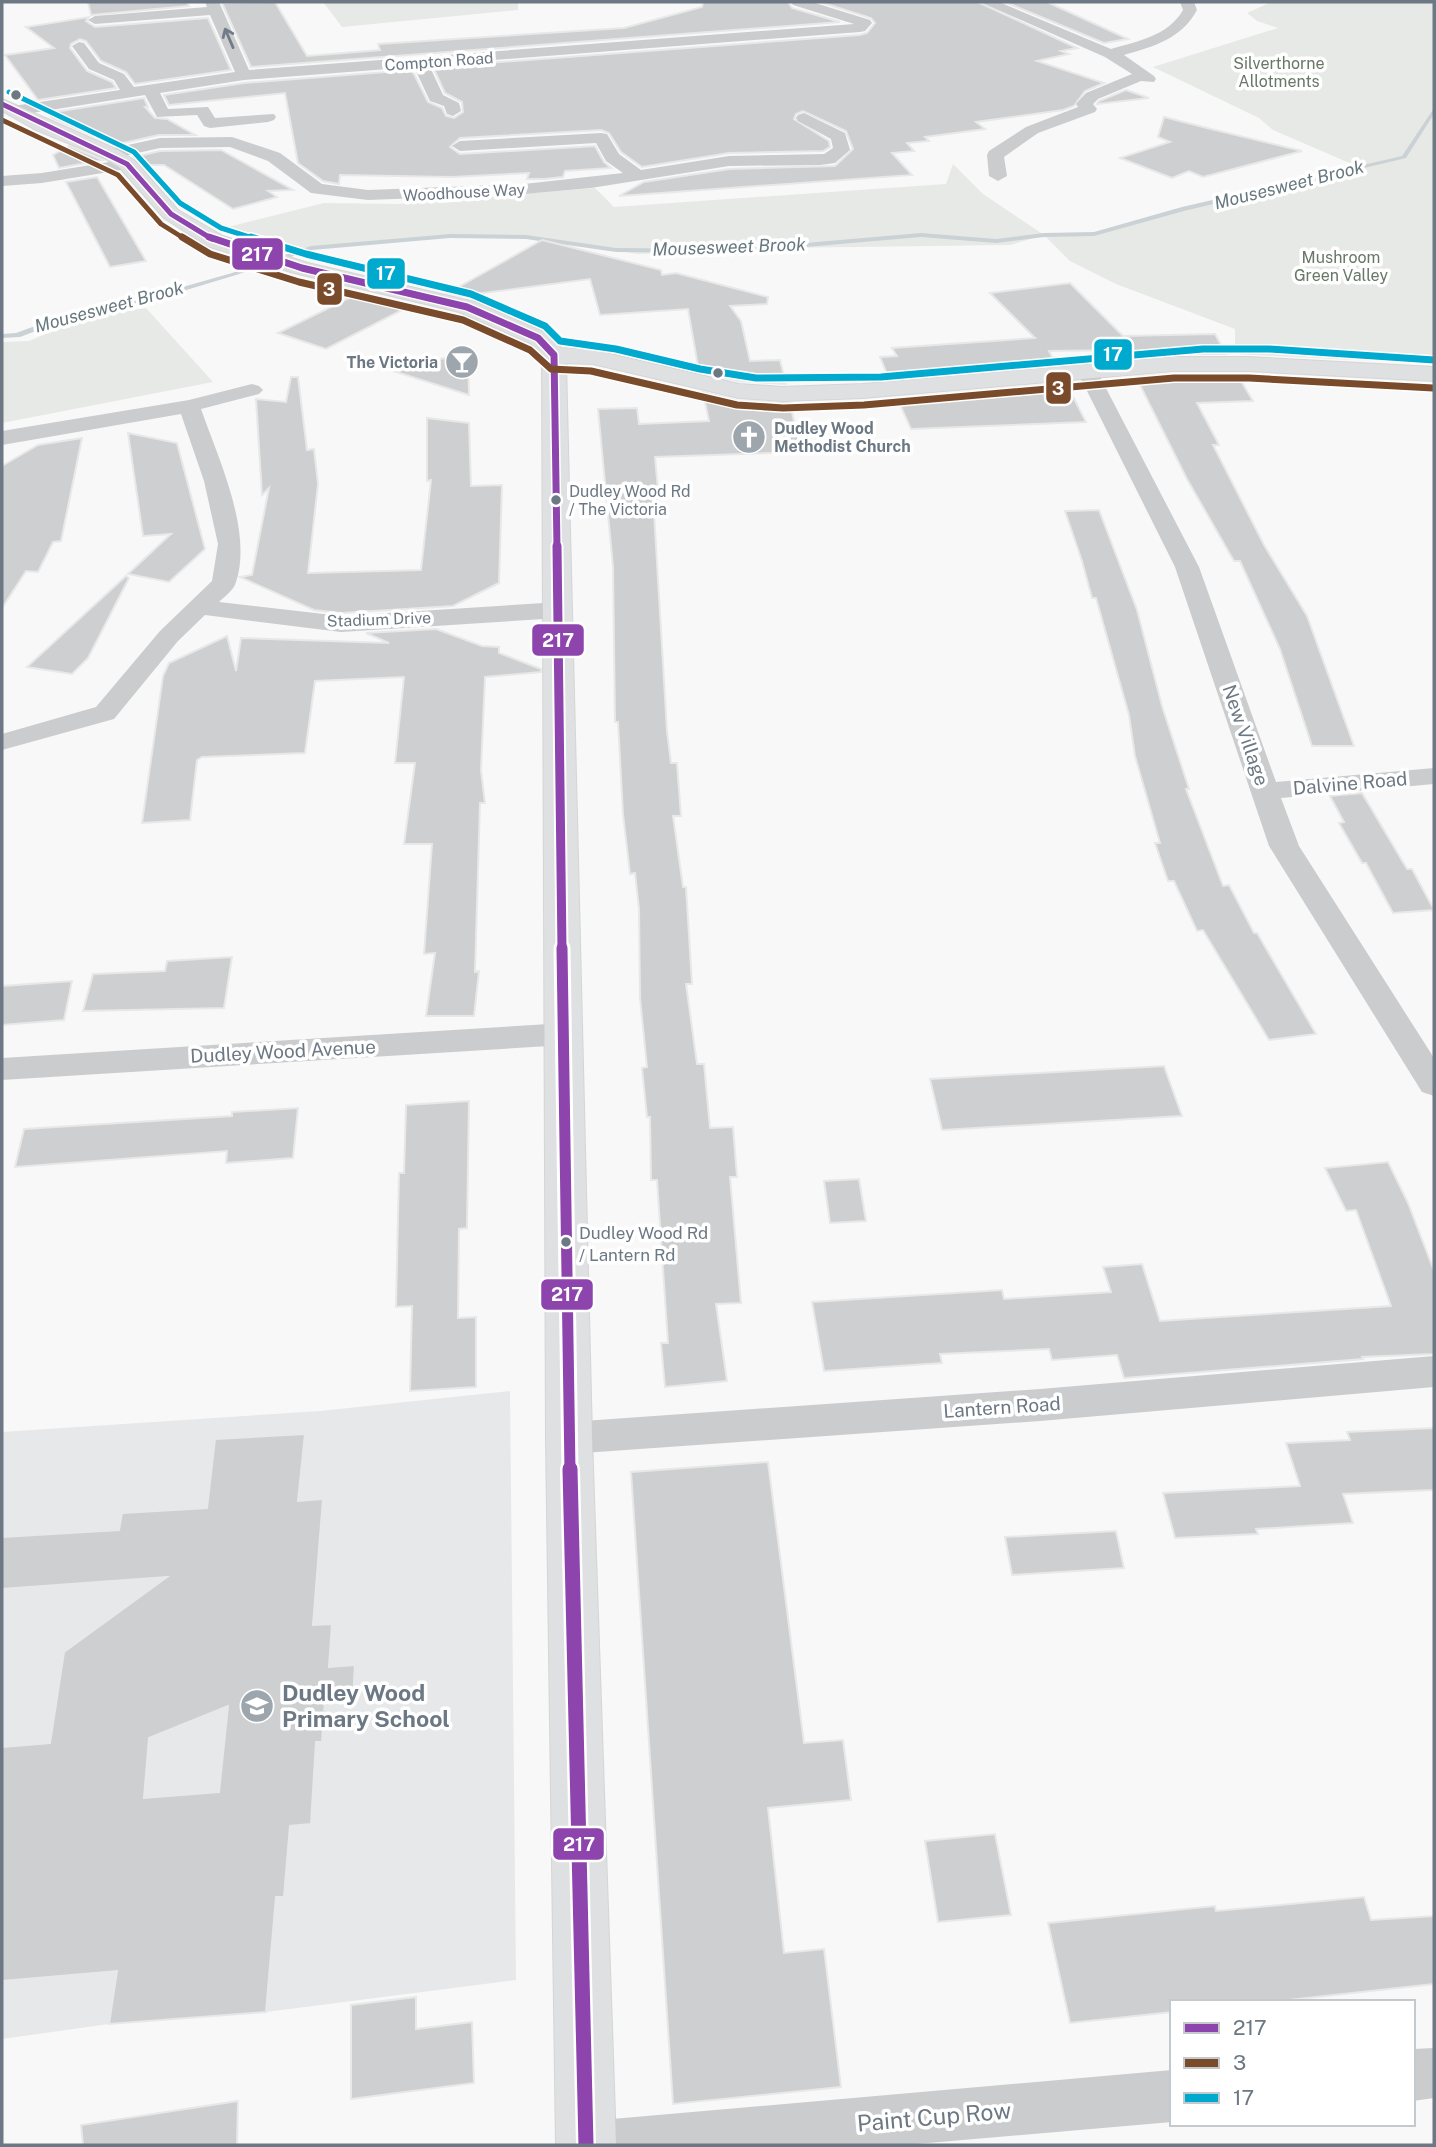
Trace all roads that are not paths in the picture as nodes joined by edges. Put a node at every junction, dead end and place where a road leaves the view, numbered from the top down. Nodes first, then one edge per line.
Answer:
1 (805, 2) edge
2 (987, 2) edge
3 (1187, 2) edge
4 (214, 6) edge
5 (95, 20) dead end
6 (79, 46) dead end
7 (1110, 54) junction
8 (420, 62) junction
9 (244, 75) junction
10 (150, 89) junction
11 (129, 92) junction
12 (7, 107) edge
13 (453, 111) dead end
14 (163, 114) junction
15 (140, 116) dead end
16 (268, 117) dead end
17 (784, 120) dead end
18 (460, 146) dead end
19 (119, 159) junction
20 (829, 159) junction
21 (839, 175) dead end
22 (639, 176) junction
23 (998, 176) dead end
24 (2, 181) edge
25 (541, 344) junction
26 (1087, 371) junction
27 (1434, 374) edge
28 (251, 390) dead end
29 (189, 406) junction
30 (2, 438) edge
31 (200, 607) junction
32 (559, 610) junction
33 (2, 742) edge
34 (1434, 776) edge
35 (1265, 791) junction
36 (565, 1034) junction
37 (2, 1069) edge
38 (1434, 1084) edge
39 (1434, 1371) edge
40 (569, 1438) junction
41 (1434, 2073) edge
42 (1415, 2075) edge
43 (1170, 2096) edge
44 (586, 2145) edge
45 (612, 2145) edge

1 - 8 street, Compton Road
2 - 7 street
3 - 7 street
4 - 5 street
9 -> 4 street
6 - 11 street
7 - 23 street
8 - 9 street, Compton Road
8 - 13 street
9 - 10 street, Compton Road
10 - 11 street, Compton Road
10 - 14 street
11 - 12 street, Compton Road
12 - 19 street
14 - 15 street
14 - 16 street
17 - 20 street
18 - 22 street
19 - 22 street, Woodhouse Way
19 - 24 street, Woodhouse Way
19 - 25 street
20 - 21 street
20 - 22 street, Woodhouse Way
25 - 26 street
25 - 32 street
26 - 27 street
26 - 35 street, New Village
28 - 29 street
29 - 30 street
29 - 31 street
31 - 32 street, Stadium Drive
31 - 33 street
32 - 36 street
34 - 35 street, Dalvine Road
35 - 38 street, New Village
36 - 37 street, Dudley Wood Avenue
36 - 40 street
39 - 40 street, Lantern Road
40 - 44 street
41 - 42 street
43 - 45 street, Paint Cup Row

